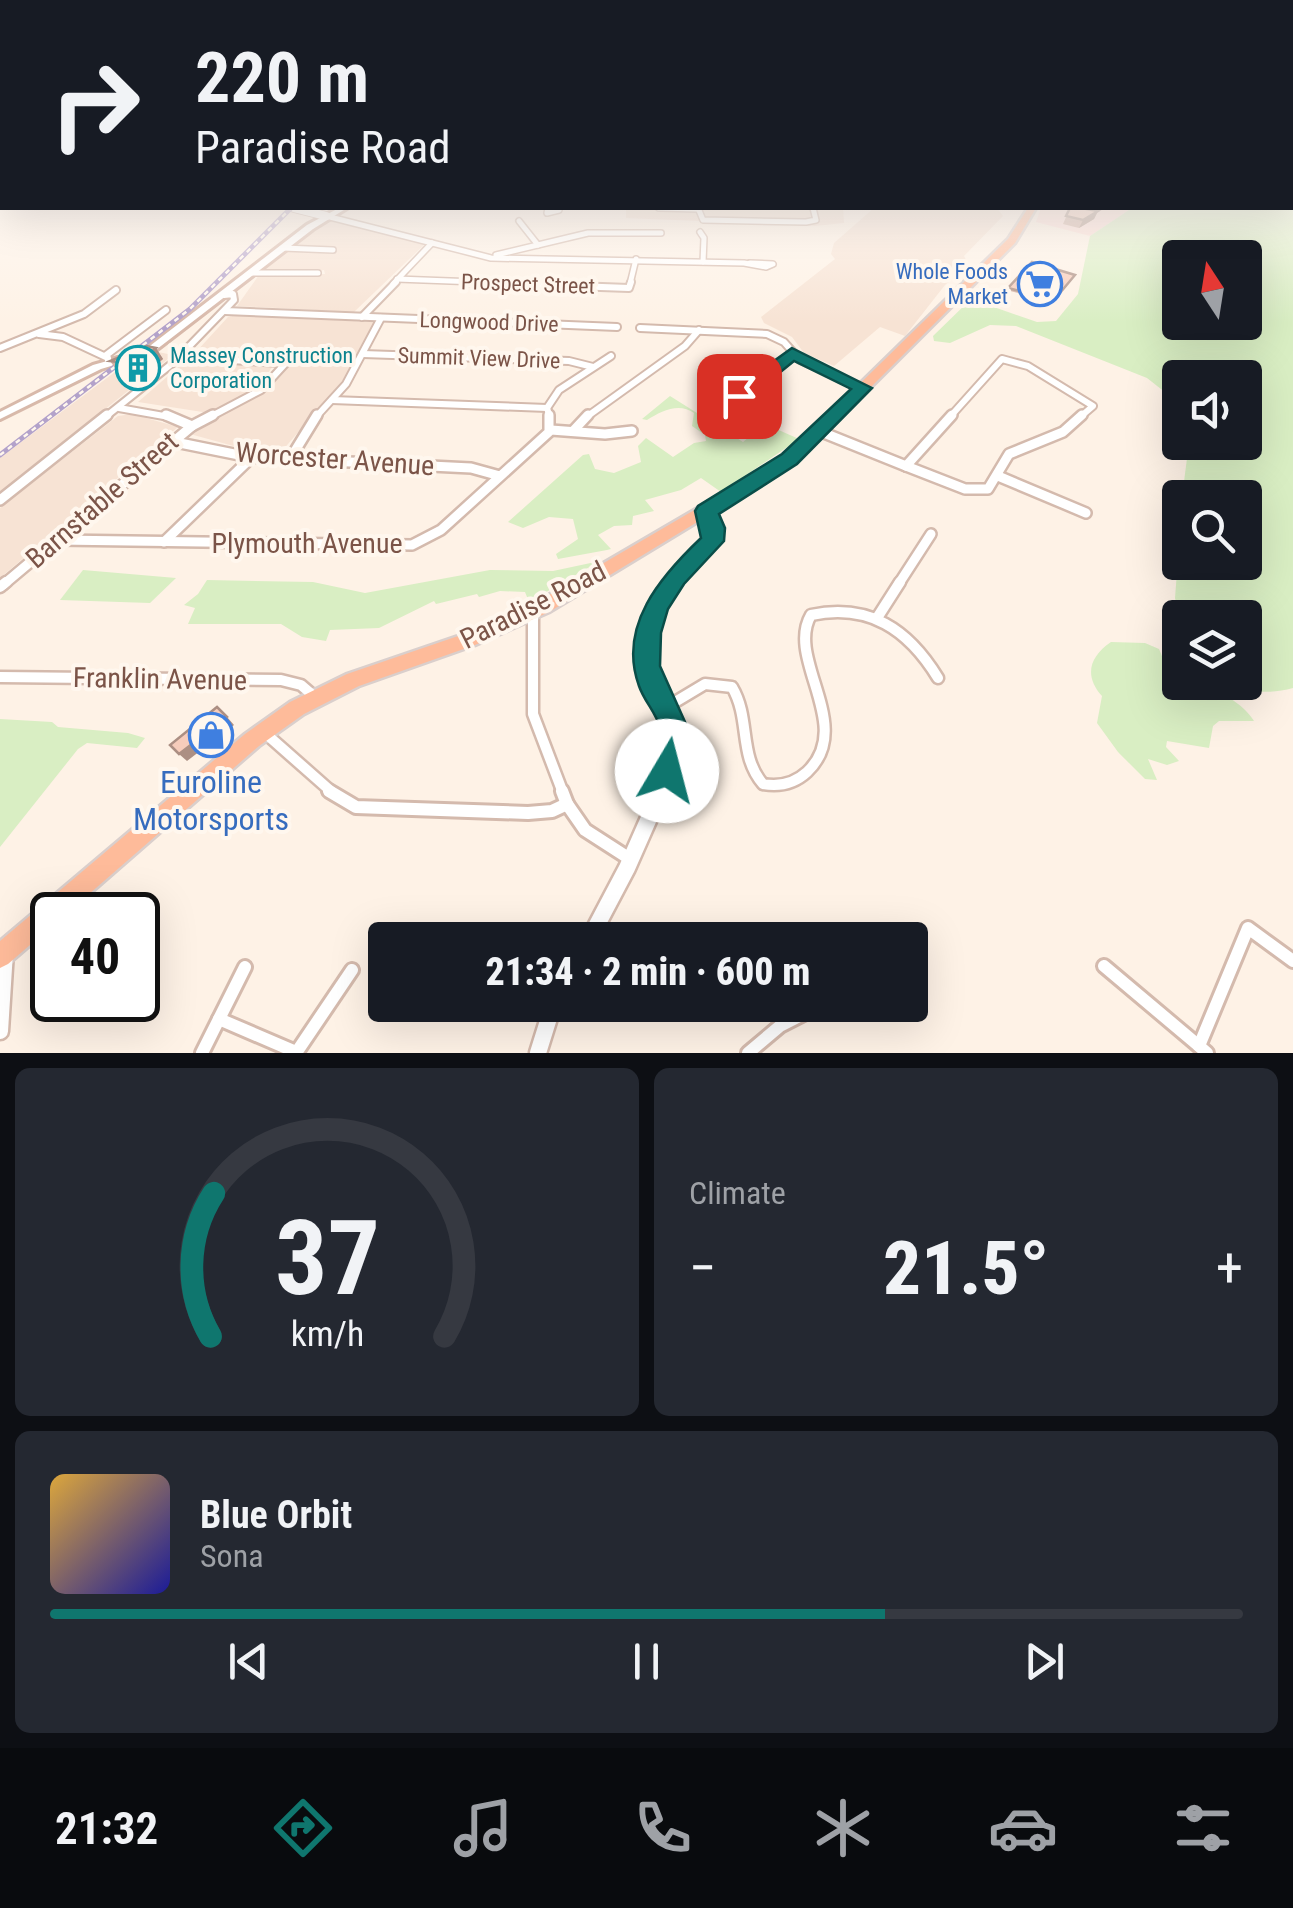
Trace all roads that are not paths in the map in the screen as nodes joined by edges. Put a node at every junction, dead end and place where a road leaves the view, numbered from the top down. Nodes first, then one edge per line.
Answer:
1 (314, 225) edge
2 (362, 225) edge
3 (522, 225) edge
4 (1022, 225) edge
5 (700, 232) dead end
6 (661, 233) dead end
7 (432, 243) junction
8 (538, 245) junction
9 (283, 248) junction
10 (332, 250) dead end
11 (488, 257) junction
12 (636, 259) junction
13 (703, 262) junction
14 (750, 264) dead end
15 (252, 273) junction
16 (318, 273) dead end
17 (397, 278) junction
18 (116, 290) dead end
19 (226, 304) junction
20 (166, 310) dead end
21 (362, 317) junction
22 (381, 318) junction
23 (617, 326) dead end
24 (640, 328) dead end
25 (698, 330) junction
26 (27, 336) junction
27 (0, 348) edge
28 (296, 352) dead end
29 (792, 353) junction
30 (363, 354) junction
31 (611, 356) dead end
32 (180, 357) junction
33 (133, 358) edge
34 (110, 360) junction
35 (282, 363) junction
36 (593, 367) junction
37 (863, 388) junction
38 (739, 396) dead end
39 (332, 400) junction
40 (119, 408) junction
41 (546, 408) junction
42 (0, 416) edge
43 (192, 426) junction
44 (551, 430) junction
45 (573, 431) junction
46 (632, 431) dead end
47 (819, 431) junction
48 (170, 442) junction
49 (252, 457) junction
50 (290, 459) junction
51 (906, 466) junction
52 (500, 476) junction
53 (998, 476) junction
54 (0, 500) edge
55 (706, 511) junction
56 (1086, 514) dead end
57 (932, 534) dead end
58 (58, 540) junction
59 (164, 542) junction
60 (0, 587) edge
61 (533, 612) junction
62 (876, 618) junction
63 (0, 676) edge
64 (938, 678) dead end
65 (315, 697) junction
66 (665, 708) junction
67 (263, 731) junction
68 (567, 804) junction
69 (630, 859) junction
70 (598, 922) edge
71 (3, 954) edge
72 (1293, 961) edge
73 (1104, 966) dead end
74 (245, 967) dead end
75 (352, 970) dead end
76 (219, 1019) junction
77 (548, 1022) edge
78 (788, 1022) edge
79 (0, 1031) edge
80 (1203, 1049) edge
81 (296, 1052) edge
82 (202, 1053) edge
83 (538, 1053) edge
84 (748, 1053) edge

1 - 9 main road
2 - 7 street
3 - 8 street
4 - 37 highway, Paradise Road
5 - 13 street
6 - 8 street
7 - 11 street
7 - 17 street
8 - 11 street
9 - 10 street
9 - 15 main road
11 - 12 street
12 - 13 street
12 - 17 street, Prospect Street
13 - 14 street
15 - 16 street
15 - 19 main road
17 - 21 street
18 - 26 street
19 - 21 street, Longwood Drive
19 - 32 street
19 - 33 main road
20 - 34 street
21 - 22 street, Longwood Drive
22 - 23 street, Longwood Drive
22 - 30 street
24 - 25 street
25 - 29 street
25 - 45 street
26 - 27 street
26 - 34 street
28 - 35 street
29 - 37 street
29 - 38 street
30 - 36 street, Summit View Drive
30 - 39 street
31 - 36 street
32 - 35 street
32 - 40 street
34 - 42 main road
35 - 43 street
36 - 41 street
37 - 47 highway, Paradise Road
39 - 41 street
39 - 50 street
40 - 43 street, Barnstable Street
40 - 54 street
41 - 44 street
43 - 48 street, Barnstable Street
44 - 45 street
44 - 52 street, Plymouth Avenue
45 - 46 street
47 - 51 street
47 - 55 highway, Paradise Road
48 - 49 street, Worcester Avenue
48 - 58 street, Barnstable Street
49 - 50 street, Worcester Avenue
49 - 59 street
50 - 52 street, Worcester Avenue
51 - 53 street
51 - 53 street
52 - 59 street, Plymouth Avenue
53 - 56 street
55 - 61 highway, Paradise Road
55 - 66 street
57 - 62 street
58 - 59 street, Plymouth Avenue
58 - 60 street, Barnstable Street
61 - 65 highway, Paradise Road
61 - 68 street
62 - 64 street
62 - 66 street
63 - 65 street, Franklin Avenue
65 - 67 highway, Paradise Road
66 - 69 street
67 - 68 street
67 - 71 highway, Paradise Road
68 - 69 street
69 - 70 street
71 - 79 street
72 - 80 street
73 - 80 street
74 - 76 street
75 - 81 street
76 - 81 street
76 - 82 street
77 - 83 street
78 - 84 street

